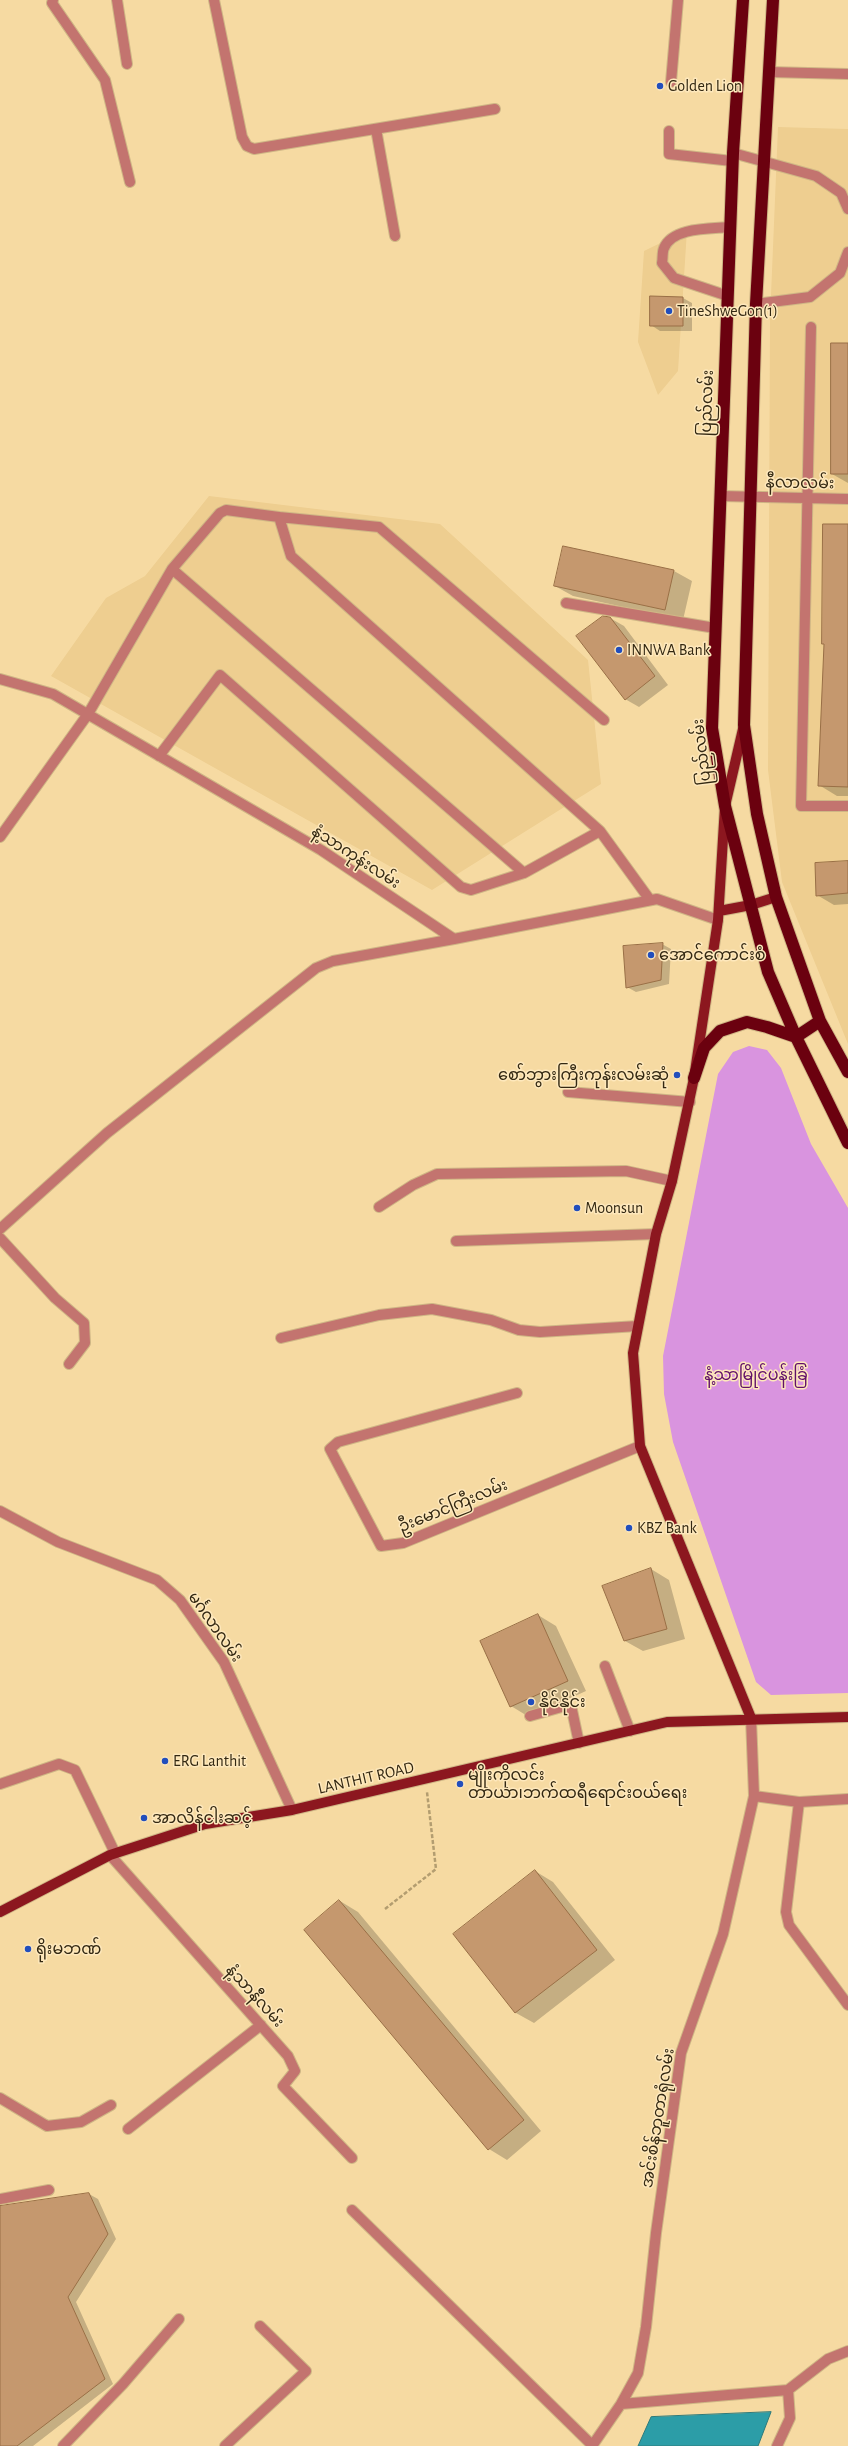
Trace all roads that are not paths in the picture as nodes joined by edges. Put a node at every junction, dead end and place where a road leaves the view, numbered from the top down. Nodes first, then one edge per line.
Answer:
1 (53, 0) edge
2 (117, 0) edge
3 (214, 0) edge
4 (678, 0) edge
5 (743, 0) edge
6 (773, 0) edge
7 (127, 64) dead end
8 (769, 72) junction
9 (848, 74) edge
10 (671, 82) dead end
11 (494, 109) dead end
12 (376, 129) junction
13 (669, 131) dead end
14 (733, 157) junction
15 (764, 161) junction
16 (130, 182) dead end
17 (848, 209) edge
18 (730, 227) junction
19 (395, 236) dead end
20 (848, 252) edge
21 (728, 296) junction
22 (756, 304) junction
23 (811, 327) dead end
24 (720, 496) junction
25 (751, 498) junction
26 (807, 498) junction
27 (848, 499) edge
28 (279, 517) junction
29 (172, 570) junction
30 (566, 603) dead end
31 (715, 628) junction
32 (0, 679) edge
33 (88, 714) junction
34 (604, 720) dead end
35 (744, 725) junction
36 (159, 756) junction
37 (725, 806) junction
38 (848, 806) edge
39 (600, 832) junction
40 (0, 837) edge
41 (524, 873) junction
42 (776, 897) junction
43 (650, 900) junction
44 (751, 905) junction
45 (719, 915) junction
46 (454, 939) junction
47 (820, 1021) junction
48 (796, 1037) junction
49 (848, 1072) edge
50 (694, 1078) junction
51 (568, 1092) dead end
52 (690, 1102) junction
53 (848, 1143) edge
54 (672, 1181) junction
55 (379, 1207) dead end
56 (0, 1229) edge
57 (656, 1234) junction
58 (0, 1238) edge
59 (456, 1241) dead end
60 (638, 1326) junction
61 (281, 1338) dead end
62 (68, 1364) dead end
63 (517, 1392) dead end
64 (640, 1446) junction
65 (0, 1511) edge
66 (605, 1666) dead end
67 (530, 1716) dead end
68 (848, 1717) edge
69 (751, 1718) junction
70 (630, 1731) junction
71 (579, 1743) junction
72 (0, 1784) edge
73 (754, 1796) junction
74 (848, 1798) edge
75 (799, 1802) junction
76 (292, 1810) junction
77 (112, 1854) junction
78 (0, 1912) edge
79 (848, 2005) edge
80 (260, 2026) junction
81 (0, 2098) edge
82 (111, 2105) dead end
83 (128, 2129) dead end
84 (352, 2158) dead end
85 (49, 2190) dead end
86 (0, 2199) edge
87 (352, 2210) dead end
88 (179, 2319) dead end
89 (260, 2326) dead end
90 (848, 2350) edge
91 (788, 2390) junction
92 (621, 2404) junction
93 (63, 2446) edge
94 (225, 2446) edge
95 (592, 2446) edge
96 (777, 2446) edge

1 - 16 street
2 - 7 street
3 - 12 street
4 - 10 street
5 - 14 highway, ပြည်လမ်း
6 - 8 highway, ပြည်လမ်း
8 - 9 street
8 - 15 highway, ပြည်လမ်း
11 - 12 street
12 - 19 street
13 - 14 street
14 - 15 street
14 - 18 highway, ပြည်လမ်း
15 - 17 street
15 - 22 highway, ပြည်လမ်း
18 - 21 highway, ပြည်လမ်း
18 - 21 street
20 - 22 street
21 - 24 highway, ပြည်လမ်း
22 - 25 highway, ပြည်လမ်း
23 - 26 street
24 - 25 street, နီလာလမ်း
24 - 31 highway, ပြည်လမ်း
25 - 26 street, နီလာလမ်း
25 - 35 highway, ပြည်လမ်း
26 - 27 street, နီလာလမ်း
26 - 38 street
28 - 29 street
28 - 34 street
28 - 39 street
29 - 33 street
29 - 41 street
30 - 31 street
31 - 37 highway, ပြည်လမ်း
32 - 33 street, နံ့သာကုန်းလမ်း
33 - 36 street, နံ့သာကုန်းလမ်း
33 - 40 street
35 - 37 main road, ပြည်လမ်း
35 - 42 highway, ပြည်လမ်း
36 - 41 street
36 - 46 street, နံ့သာကုန်းလမ်း
37 - 44 highway, ပြည်လမ်း
37 - 45 main road
39 - 41 street
39 - 43 street
42 - 44 main road
42 - 47 highway, ပြည်လမ်း
43 - 45 street
43 - 46 street
44 - 45 main road
44 - 48 highway, ပြည်လမ်း
45 - 50 main road
46 - 56 street
47 - 48 highway
47 - 49 highway, ပြည်လမ်း
48 - 50 highway
48 - 53 highway, ပြည်လမ်း
50 - 52 main road
51 - 52 street
52 - 54 main road
54 - 55 street
54 - 57 main road
57 - 59 street
57 - 60 main road
58 - 62 street
60 - 61 street
60 - 64 main road
63 - 64 street, ဦးမောင်ကြီးလမ်း
64 - 69 main road
65 - 76 street, မင်္ဂလာလမ်း
66 - 70 street
67 - 71 street
68 - 69 main road, LANTHIT ROAD
69 - 70 main road, LANTHIT ROAD
69 - 73 street, အင်းစိန်ဘူတာရုံလမ်း
70 - 71 main road, LANTHIT ROAD
71 - 76 main road, LANTHIT ROAD
72 - 77 street, နံ့သာနီလမ်း
73 - 75 street
73 - 92 street, အင်းစိန်ဘူတာရုံလမ်း
74 - 75 street
75 - 79 street
76 - 77 main road, LANTHIT ROAD
77 - 78 main road, LANTHIT ROAD
77 - 80 street, နံ့သာနီလမ်း
80 - 83 street
80 - 84 street, နံ့သာနီလမ်း
81 - 82 street
85 - 86 street
87 - 95 street
88 - 93 street
89 - 94 street
90 - 91 street
91 - 92 street
91 - 96 street
92 - 95 street, အင်းစိန်ဘူတာရုံလမ်း

